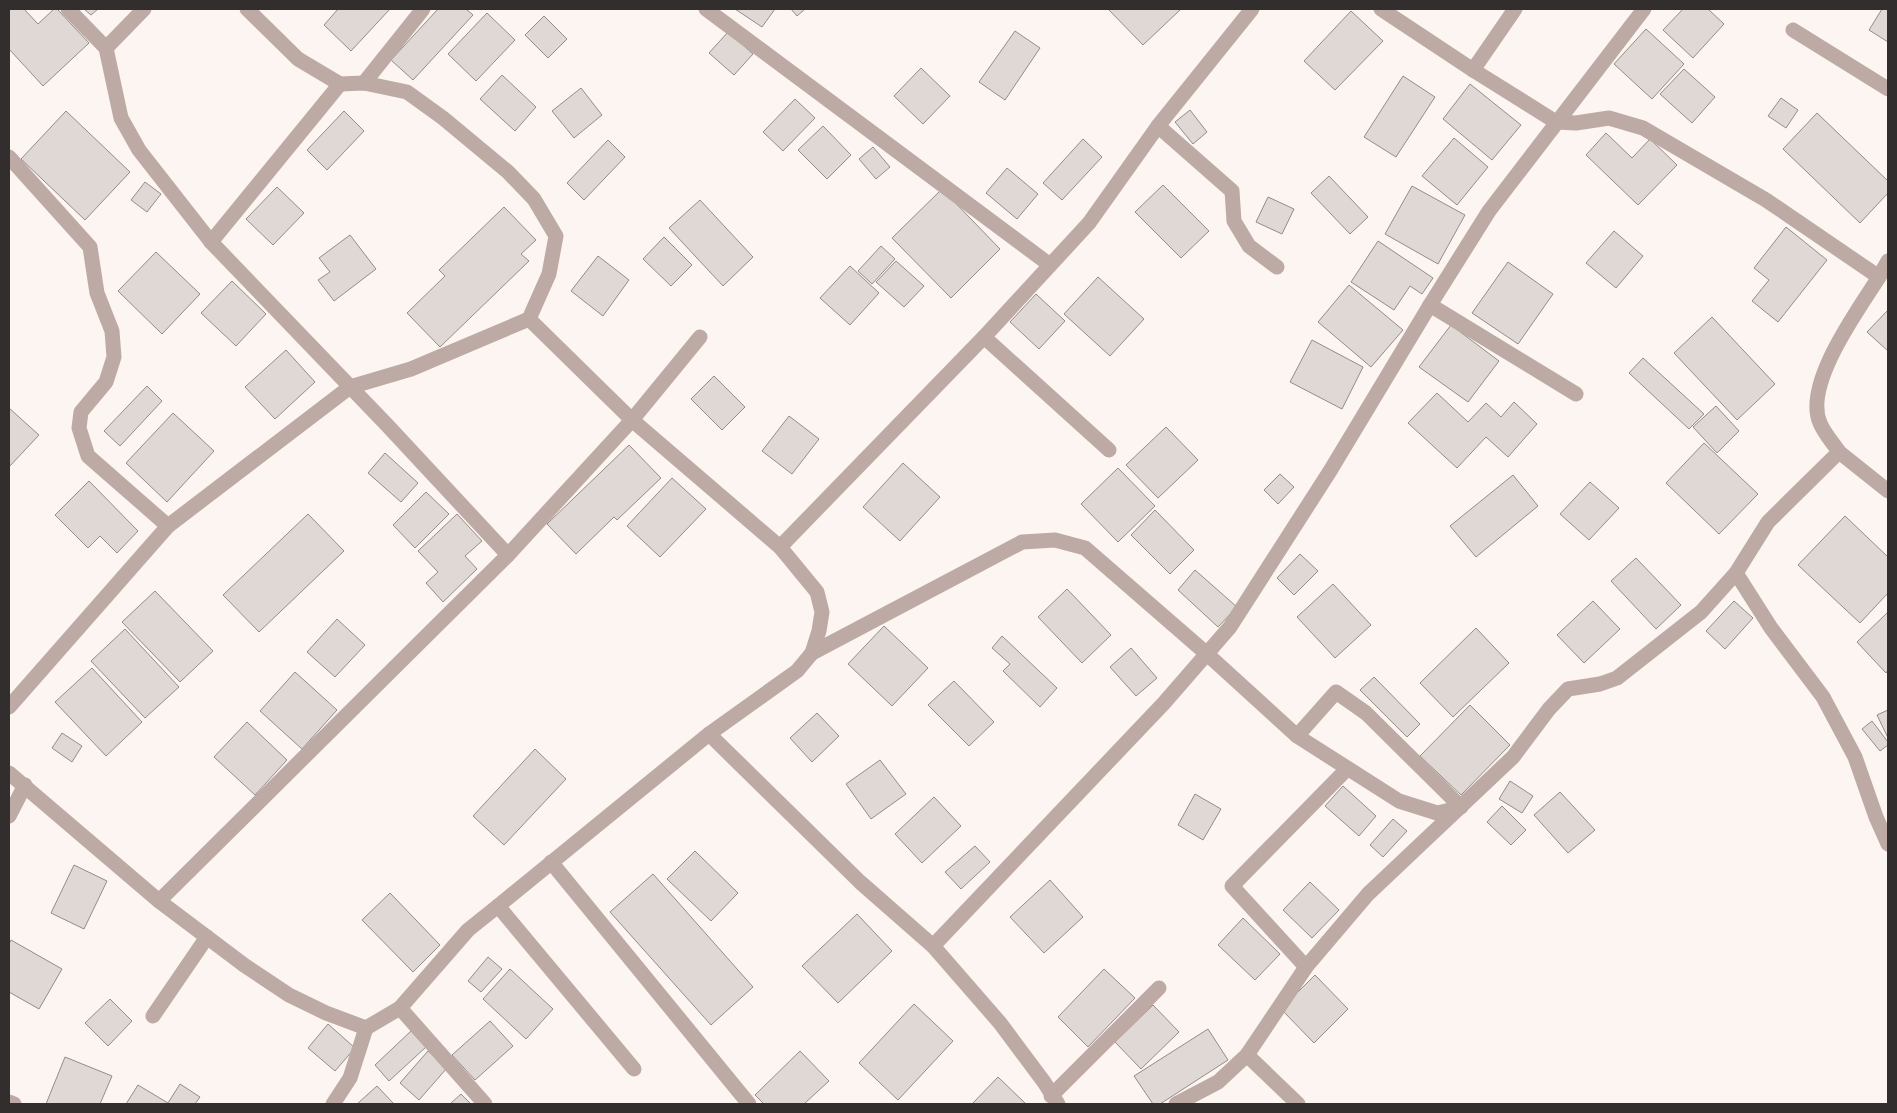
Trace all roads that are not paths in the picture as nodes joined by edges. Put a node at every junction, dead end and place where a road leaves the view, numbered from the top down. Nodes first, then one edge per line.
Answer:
1 (68, 9) edge
2 (144, 9) edge
3 (247, 9) edge
4 (423, 9) edge
5 (706, 9) edge
6 (1252, 9) edge
7 (1381, 9) edge
8 (1516, 9) edge
9 (1644, 9) edge
10 (1793, 30) dead end
11 (106, 48) junction
12 (1473, 70) junction
13 (364, 83) junction
14 (340, 84) junction
15 (1888, 89) edge
16 (1556, 122) junction
17 (1158, 126) junction
18 (9, 158) edge
19 (211, 242) junction
20 (1888, 261) edge
21 (1050, 265) junction
22 (1277, 267) dead end
23 (1879, 277) junction
24 (1430, 305) junction
25 (529, 319) junction
26 (700, 337) dead end
27 (984, 337) junction
28 (350, 387) junction
29 (1576, 394) dead end
30 (632, 420) junction
31 (1109, 450) dead end
32 (1839, 452) junction
33 (1888, 491) edge
34 (168, 526) junction
35 (780, 547) junction
36 (508, 555) junction
37 (1736, 573) junction
38 (812, 653) junction
39 (1207, 654) junction
40 (9, 707) edge
41 (709, 734) junction
42 (1297, 736) junction
43 (1347, 769) junction
44 (9, 773) edge
45 (24, 785) junction
46 (1461, 807) junction
47 (9, 816) edge
48 (1888, 844) edge
49 (551, 862) junction
50 (159, 901) junction
51 (498, 906) junction
52 (207, 937) junction
53 (934, 946) junction
54 (1306, 967) junction
55 (1159, 988) dead end
56 (400, 1008) junction
57 (153, 1016) dead end
58 (366, 1028) junction
59 (1247, 1055) junction
60 (634, 1069) dead end
61 (1054, 1100) edge
62 (9, 1102) edge
63 (14, 1104) edge
64 (333, 1104) edge
65 (485, 1104) edge
66 (748, 1104) edge
67 (1176, 1104) edge
68 (1298, 1104) edge

1 - 11 street
2 - 11 street
3 - 14 street
4 - 13 street
5 - 21 street
6 - 17 street
7 - 12 street
8 - 12 street
9 - 16 street
10 - 15 street
11 - 19 street
12 - 16 street
13 - 14 street
13 - 25 street
14 - 19 street
16 - 23 street
16 - 24 street
17 - 21 street
17 - 22 street
18 - 34 street
19 - 28 street
20 - 23 street
21 - 27 street
23 - 32 street
24 - 29 street
24 - 39 street
25 - 28 street
25 - 30 street
26 - 30 street
27 - 31 street
27 - 35 street
28 - 34 street
28 - 36 street
30 - 35 street
30 - 36 street
32 - 33 street
32 - 37 street
34 - 40 street
35 - 38 street
36 - 50 street
37 - 46 street
37 - 48 street
38 - 39 street
38 - 41 street
39 - 42 street
39 - 53 street
41 - 49 street
41 - 53 street
42 - 43 street
42 - 46 street
43 - 46 street
43 - 54 street
44 - 45 street
45 - 47 street
45 - 50 street
46 - 54 street
49 - 51 street
49 - 66 street
50 - 52 street
51 - 56 street
51 - 60 street
52 - 57 street
52 - 58 street
53 - 61 street
54 - 59 street
55 - 61 street
56 - 58 street
56 - 65 street
58 - 64 street
59 - 67 street
59 - 68 street
62 - 63 street

